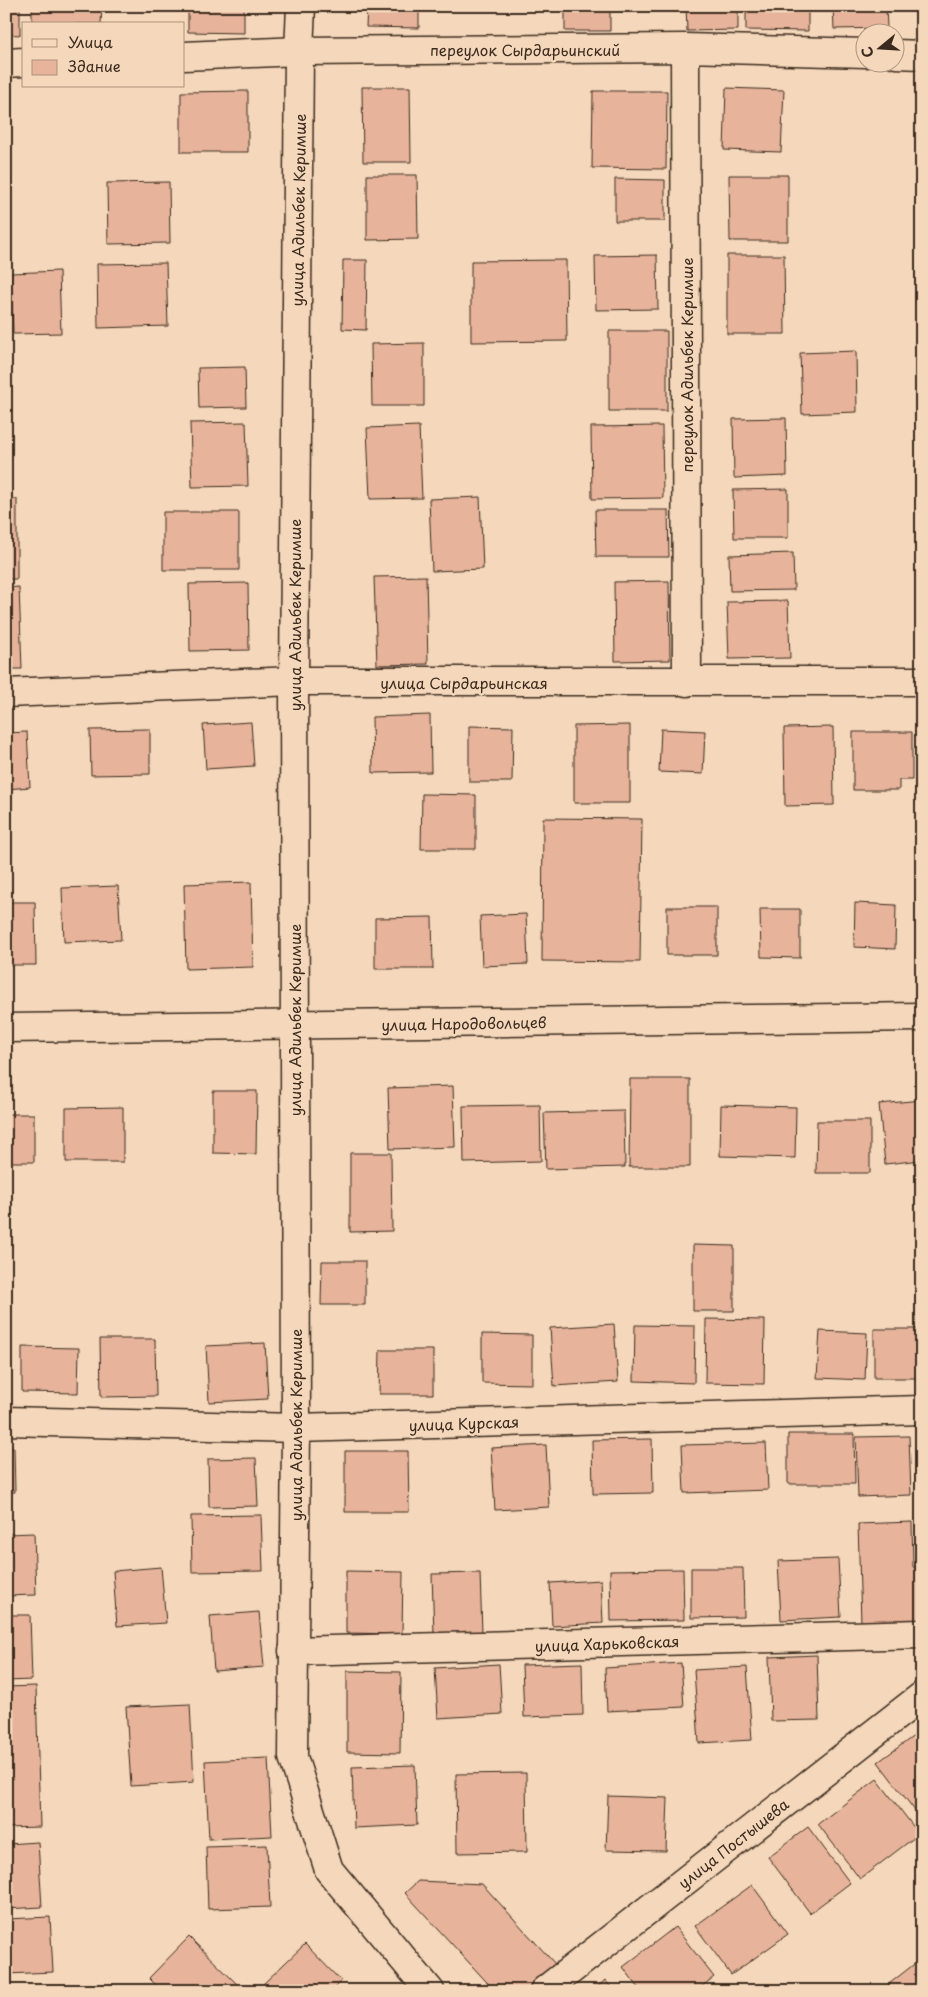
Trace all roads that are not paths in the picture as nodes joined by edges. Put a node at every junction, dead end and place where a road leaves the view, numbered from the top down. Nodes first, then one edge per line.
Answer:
1 (301, 6) edge
2 (685, 48) junction
3 (299, 51) junction
4 (856, 53) edge
5 (906, 54) edge
6 (922, 55) edge
7 (185, 56) edge
8 (6, 62) edge
9 (22, 62) edge
10 (294, 681) junction
11 (922, 681) edge
12 (686, 682) junction
13 (6, 693) edge
14 (922, 1016) edge
15 (294, 1026) junction
16 (6, 1028) edge
17 (922, 1410) edge
18 (6, 1421) edge
19 (296, 1428) junction
20 (922, 1634) edge
21 (293, 1651) junction
22 (922, 1696) edge
23 (430, 1991) edge
24 (544, 1991) edge

1 - 3 street, улица Адильбек Керимше
2 - 3 street, переулок Сырдарьинский
2 - 4 street, переулок Сырдарьинский
2 - 12 street, переулок Адильбек Керимше
3 - 7 street, переулок Сырдарьинский
3 - 10 street, улица Адильбек Керимше
5 - 6 street
8 - 9 street
10 - 12 street, улица Сырдарьинская
10 - 13 street, улица Сырдарьинская
10 - 15 street, улица Адильбек Керимше
11 - 12 street, улица Сырдарьинская
14 - 15 street, улица Народовольцев
15 - 16 street, улица Народовольцев
15 - 19 street, улица Адильбек Керимше
17 - 19 street, улица Курская
18 - 19 street, улица Курская
19 - 21 street, улица Адильбек Керимше
20 - 21 street, улица Харьковская
21 - 23 street, улица Адильбек Керимше
22 - 24 street, улица Постышева

